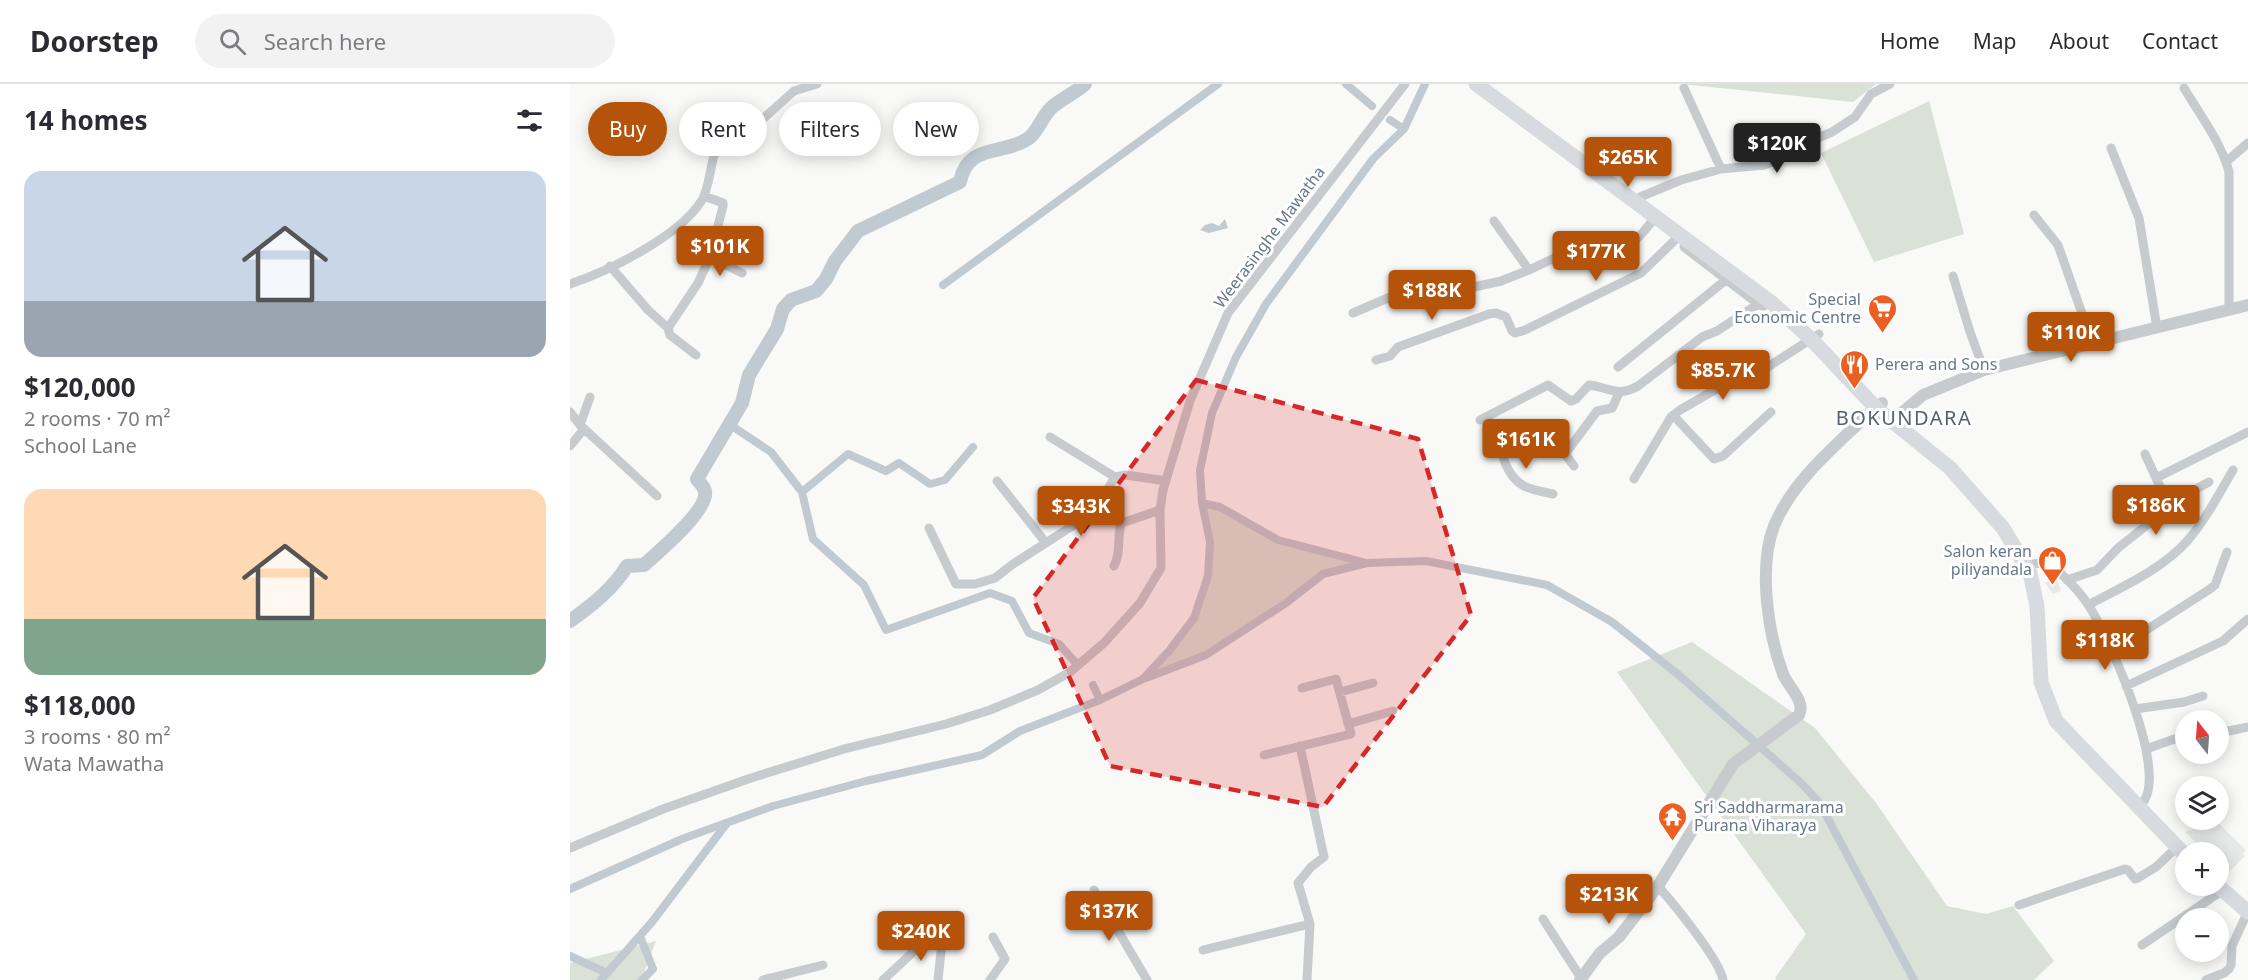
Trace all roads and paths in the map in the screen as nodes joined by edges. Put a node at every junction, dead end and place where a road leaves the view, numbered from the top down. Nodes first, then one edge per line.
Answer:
1 (817, 84) edge
2 (1405, 84) edge
3 (1477, 84) edge
4 (1492, 84) edge
5 (1890, 84) edge
6 (1684, 88) dead end
7 (2184, 88) dead end
8 (2248, 143) edge
9 (2111, 148) dead end
10 (2226, 162) junction
11 (1721, 169) junction
12 (704, 196) junction
13 (1638, 197) junction
14 (2034, 215) dead end
15 (1654, 219) junction
16 (1494, 221) dead end
17 (1675, 240) junction
18 (710, 257) junction
19 (610, 266) junction
20 (1529, 270) junction
21 (742, 273) dead end
22 (1953, 276) dead end
23 (1727, 279) junction
24 (570, 285) edge
25 (1765, 304) junction
26 (2248, 305) edge
27 (2229, 310) junction
28 (1353, 313) dead end
29 (668, 328) junction
30 (2157, 328) junction
31 (1815, 337) junction
32 (2092, 342) junction
33 (696, 355) dead end
34 (1376, 360) dead end
35 (1618, 367) dead end
36 (1984, 370) junction
37 (1619, 393) junction
38 (590, 397) dead end
39 (1879, 406) junction
40 (570, 412) edge
41 (1771, 412) dead end
42 (1673, 416) junction
43 (1895, 418) junction
44 (1480, 420) dead end
45 (582, 427) junction
46 (2248, 432) edge
47 (1050, 437) dead end
48 (570, 446) edge
49 (1565, 454) junction
50 (2145, 454) dead end
51 (1574, 466) dead end
52 (2233, 470) dead end
53 (1115, 477) junction
54 (2156, 478) junction
55 (1634, 479) dead end
56 (997, 481) dead end
57 (1166, 481) junction
58 (2209, 483) dead end
59 (1553, 494) dead end
60 (657, 496) dead end
61 (2168, 504) junction
62 (1161, 510) junction
63 (930, 528) dead end
64 (1046, 543) junction
65 (2227, 552) dead end
66 (2032, 564) junction
67 (1114, 566) dead end
68 (2067, 580) junction
69 (2088, 605) junction
70 (2248, 619) edge
71 (2112, 652) junction
72 (1373, 683) dead end
73 (2126, 686) junction
74 (1302, 688) dead end
75 (1340, 692) junction
76 (2203, 696) dead end
77 (2135, 709) junction
78 (1394, 711) dead end
79 (1348, 724) junction
80 (2248, 726) edge
81 (2229, 730) edge
82 (2175, 739) edge
83 (1300, 746) junction
84 (2146, 749) junction
85 (1264, 755) dead end
86 (2141, 806) junction
87 (2181, 842) edge
88 (2175, 845) edge
89 (570, 848) edge
90 (2175, 856) edge
91 (1658, 886) junction
92 (1094, 890) dead end
93 (2229, 890) edge
94 (2229, 893) edge
95 (2205, 896) edge
96 (2248, 903) edge
97 (2019, 905) dead end
98 (2248, 912) edge
99 (1543, 919) dead end
100 (1310, 924) junction
101 (993, 936) dead end
102 (2142, 945) dead end
103 (1203, 950) dead end
104 (823, 964) dead end
105 (1580, 979) edge
106 (763, 980) edge
107 (883, 980) edge
108 (938, 980) edge
109 (990, 980) edge
110 (1147, 980) edge
111 (1307, 980) edge
112 (1723, 980) edge
113 (2206, 980) edge

1 - 12 street
2 - 57 street, Weerasinghe Mawatha
3 - 13 main road
3 - 15 street
4 - 13 main road
5 - 11 street
6 - 11 street
7 - 10 street
8 - 10 street
9 - 30 street
10 - 27 street
11 - 13 street
12 - 18 street
12 - 19 street
13 - 15 main road
13 - 31 main road
14 - 32 street
15 - 17 street
15 - 20 street
15 - 25 main road
16 - 20 street
17 - 23 street
17 - 34 street
18 - 21 street
18 - 29 street
19 - 24 street
19 - 29 street
20 - 28 street
22 - 36 street
23 - 25 street
23 - 35 street
25 - 31 main road
25 - 37 street
26 - 27 street
27 - 30 street
29 - 33 street
30 - 32 street
31 - 39 main road
31 - 42 street
32 - 36 street
36 - 43 street
37 - 44 street
37 - 49 street
38 - 45 street
39 - 43 main road
39 - 91 street
40 - 45 street
41 - 42 street
42 - 55 street
43 - 66 main road
45 - 48 street
45 - 60 street
46 - 54 street
47 - 53 street
49 - 51 street
49 - 59 street
50 - 54 street
52 - 69 street
53 - 57 street
53 - 64 street
54 - 61 street
56 - 64 street
57 - 62 street, Weerasinghe Mawatha
58 - 61 street
61 - 68 street
62 - 67 street
62 - 89 street, Weerasinghe Mawatha
63 - 64 street
65 - 71 street
66 - 68 street
66 - 86 main road
68 - 69 street
69 - 71 street
70 - 73 street
71 - 73 street
72 - 75 street
73 - 77 street
74 - 75 street
75 - 79 street
76 - 77 street
77 - 84 street
78 - 79 street
79 - 83 street
80 - 81 street
82 - 84 street
83 - 85 street
83 - 100 street
84 - 86 street
86 - 87 main road
86 - 88 main road
90 - 97 street
91 - 105 street
91 - 112 street
92 - 110 street
93 - 96 main road
94 - 98 main road
95 - 102 street
98 - 113 street
99 - 105 street
100 - 103 street
100 - 111 street
101 - 109 street
104 - 106 street
107 - 108 street

